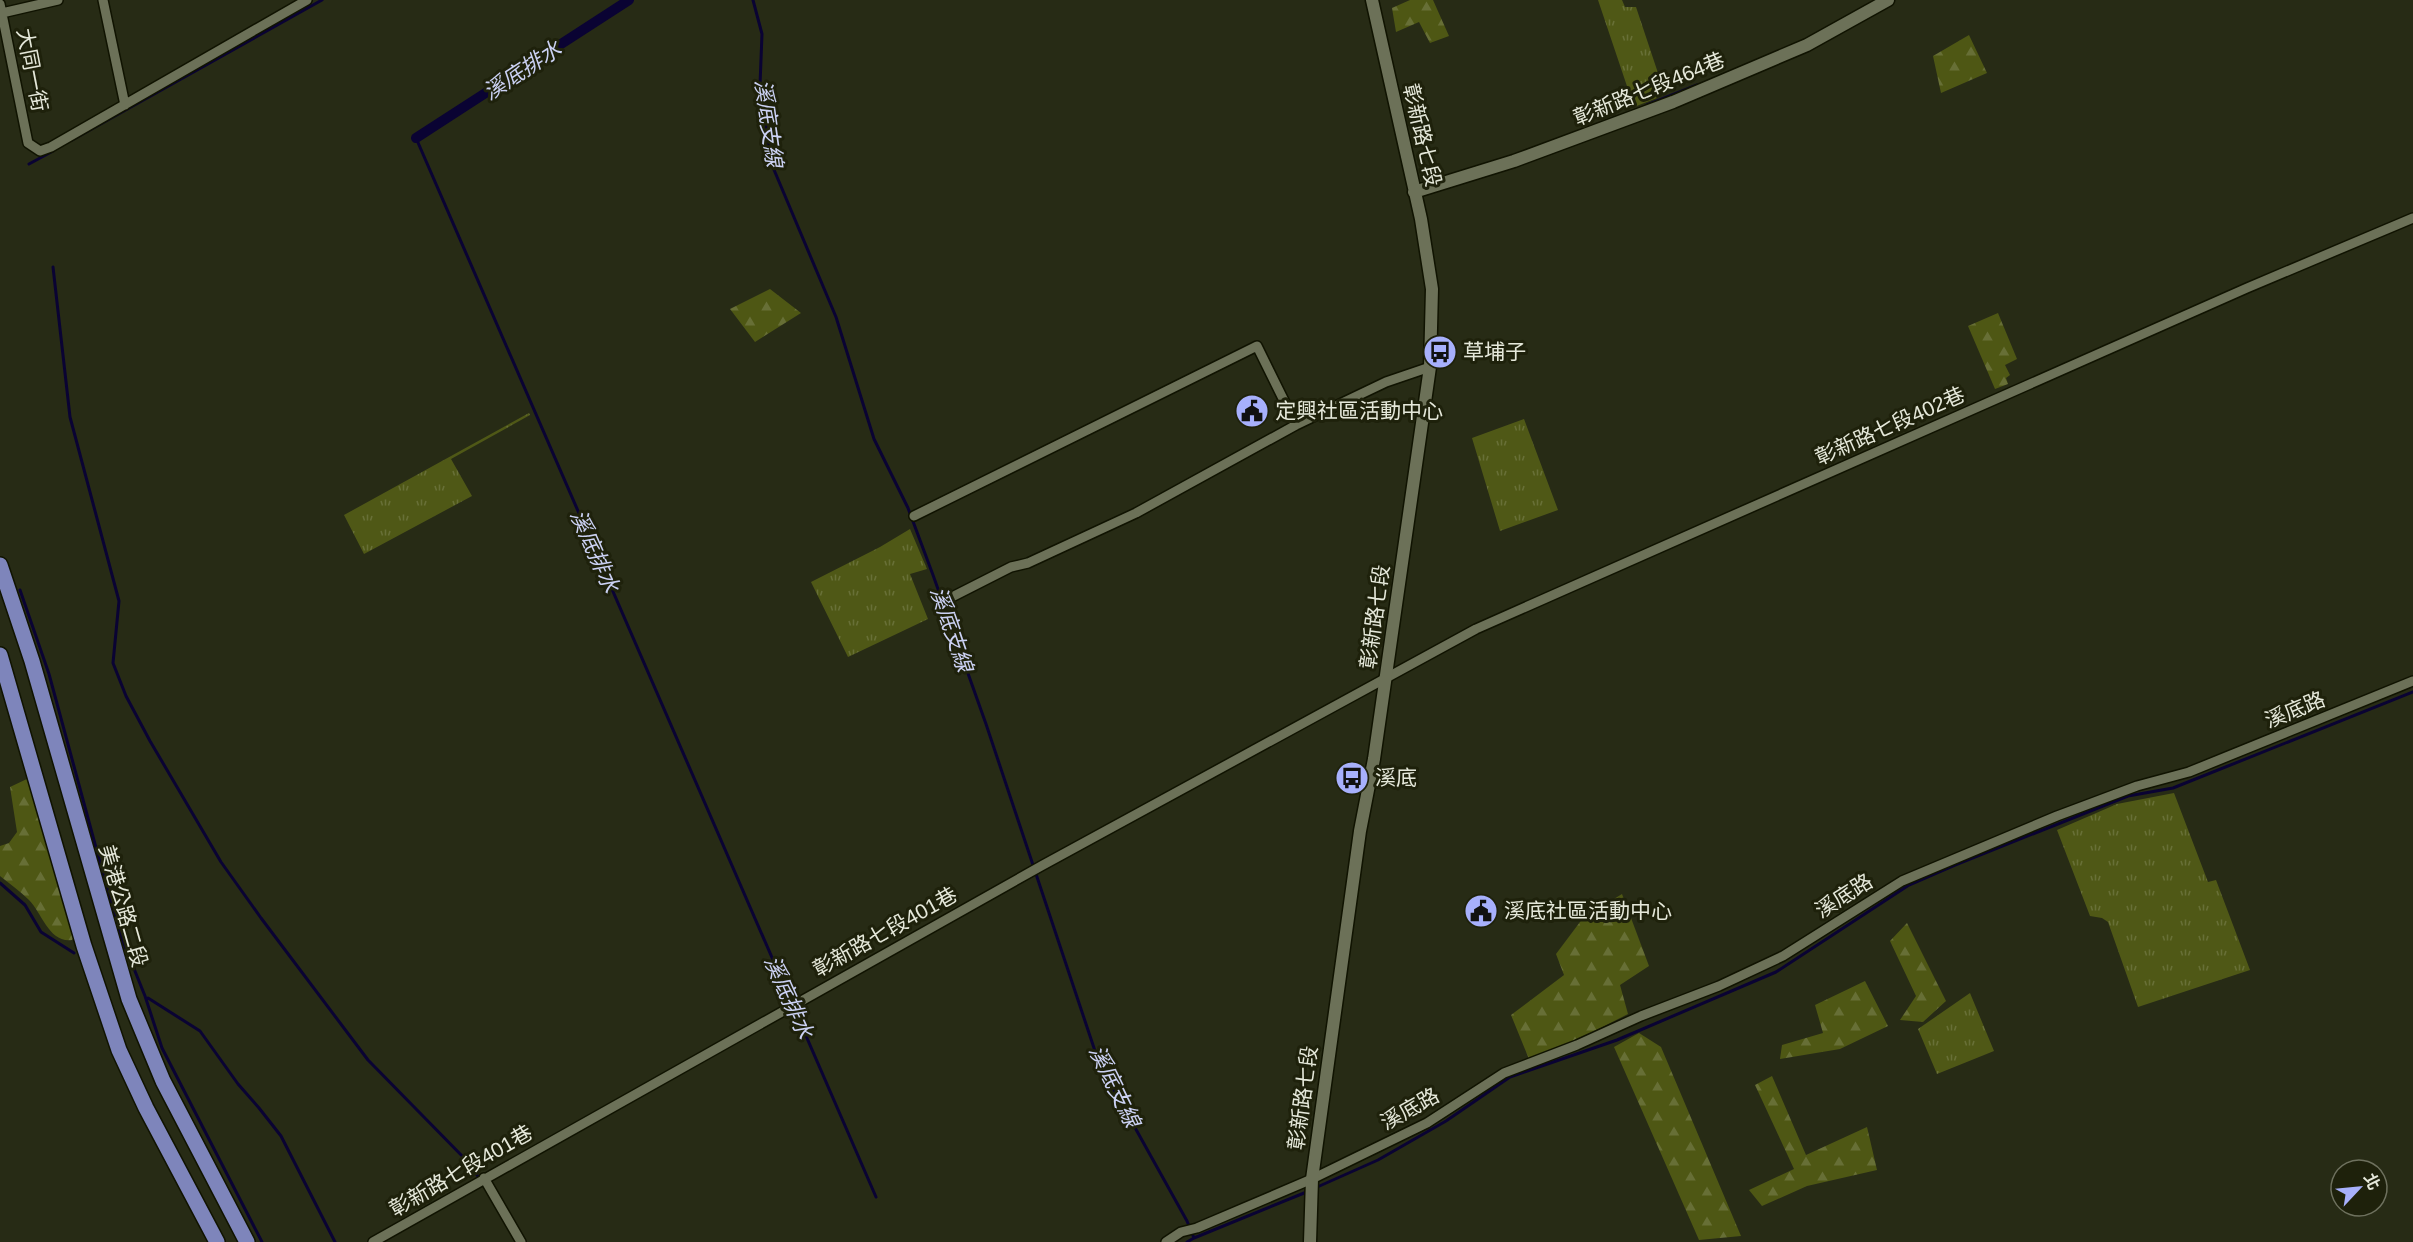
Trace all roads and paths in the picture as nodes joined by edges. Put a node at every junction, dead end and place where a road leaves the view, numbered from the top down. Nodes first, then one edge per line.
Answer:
1 (58, 0) edge
2 (103, 0) edge
3 (307, 0) edge
4 (1372, 0) edge
5 (1888, 0) edge
6 (1, 9) edge
7 (125, 105) junction
8 (1414, 192) junction
9 (2413, 218) edge
10 (1430, 367) junction
11 (1296, 425) junction
12 (914, 516) dead end
13 (0, 564) edge
14 (948, 599) dead end
15 (0, 655) edge
16 (1386, 677) junction
17 (2413, 681) edge
18 (484, 1178) junction
19 (1312, 1179) junction
20 (217, 1242) edge
21 (247, 1242) edge
22 (373, 1242) edge
23 (521, 1242) edge
24 (1166, 1242) edge
25 (1310, 1242) edge

1 - 6 street
2 - 7 street
3 - 7 street
4 - 8 street, 彰新路七段
5 - 8 street, 彰新路七段464巷
6 - 7 street, 大同一街
8 - 10 street, 彰新路七段
9 - 16 street, 彰新路七段402巷
10 - 11 street
10 - 16 street, 彰新路七段
11 - 12 street
11 - 14 street
13 - 21 main road, 美港公路二段
15 - 20 main road
16 - 18 street, 彰新路七段401巷
16 - 19 street, 彰新路七段
17 - 19 street, 溪底路
18 - 22 street, 彰新路七段401巷
18 - 23 street
19 - 24 street, 溪底路
19 - 25 street, 彰新路七段

